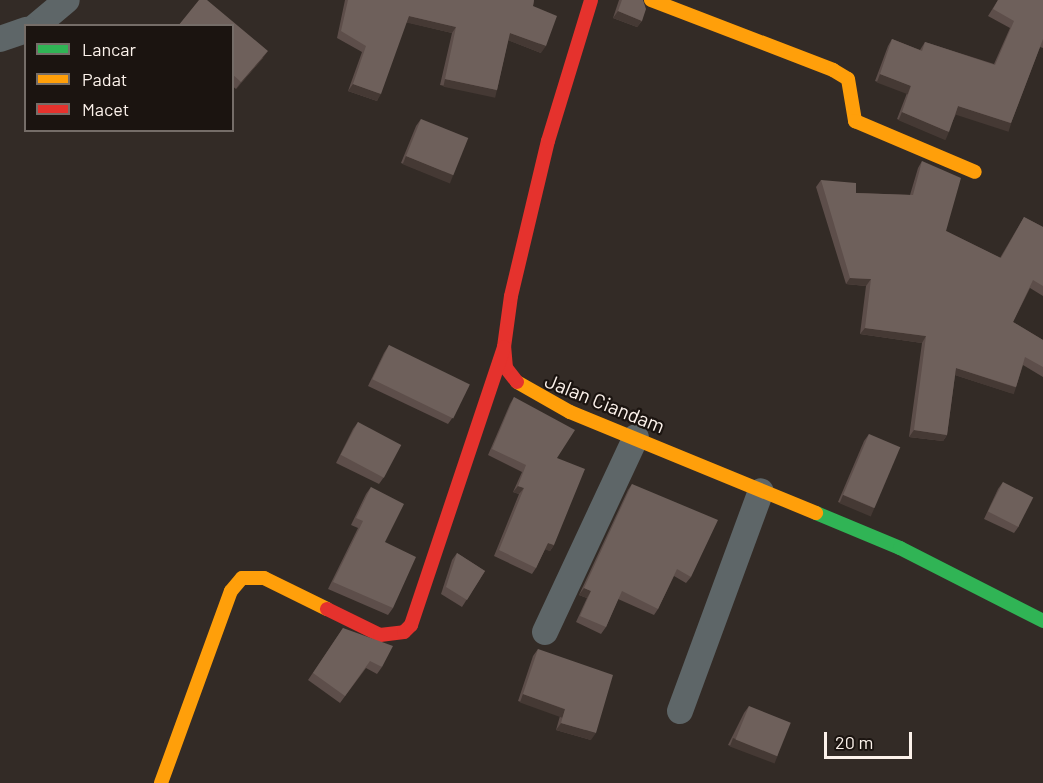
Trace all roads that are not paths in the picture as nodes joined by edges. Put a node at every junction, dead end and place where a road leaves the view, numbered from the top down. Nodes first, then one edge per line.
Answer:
1 (67, 0) edge
2 (591, 0) edge
3 (651, 0) edge
4 (38, 24) edge
5 (24, 31) edge
6 (0, 39) edge
7 (975, 172) dead end
8 (504, 346) junction
9 (636, 437) junction
10 (761, 491) junction
11 (1043, 621) edge
12 (545, 632) dead end
13 (680, 711) dead end
14 (161, 783) edge

1 - 4 street
2 - 8 street, Jalan Ciandam
3 - 7 street
5 - 6 street
8 - 9 street, Jalan Ciandam
8 - 14 street
9 - 10 street, Jalan Ciandam
9 - 12 street
10 - 11 street, Jalan Ciandam
10 - 13 street

